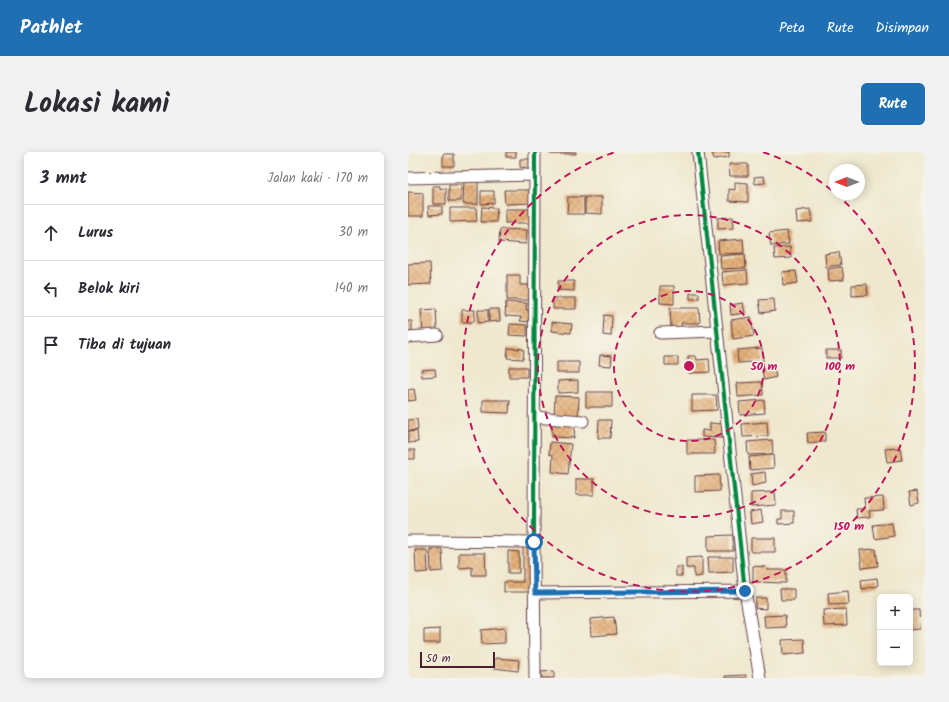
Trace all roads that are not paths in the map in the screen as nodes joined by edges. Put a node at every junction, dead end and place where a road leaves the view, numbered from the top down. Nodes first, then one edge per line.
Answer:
1 (535, 152) edge
2 (698, 152) edge
3 (535, 175) junction
4 (408, 178) edge
5 (717, 331) junction
6 (660, 333) dead end
7 (436, 335) dead end
8 (408, 337) edge
9 (534, 418) junction
10 (583, 421) dead end
11 (408, 541) edge
12 (534, 542) junction
13 (745, 591) junction
14 (535, 593) junction
15 (535, 678) edge
16 (760, 678) edge

1 - 3 street
2 - 5 street
3 - 4 street
3 - 9 street
5 - 6 street
5 - 13 street
7 - 8 street
9 - 10 street
9 - 12 street
11 - 12 street
12 - 14 street
13 - 14 street
13 - 16 street
14 - 15 street

